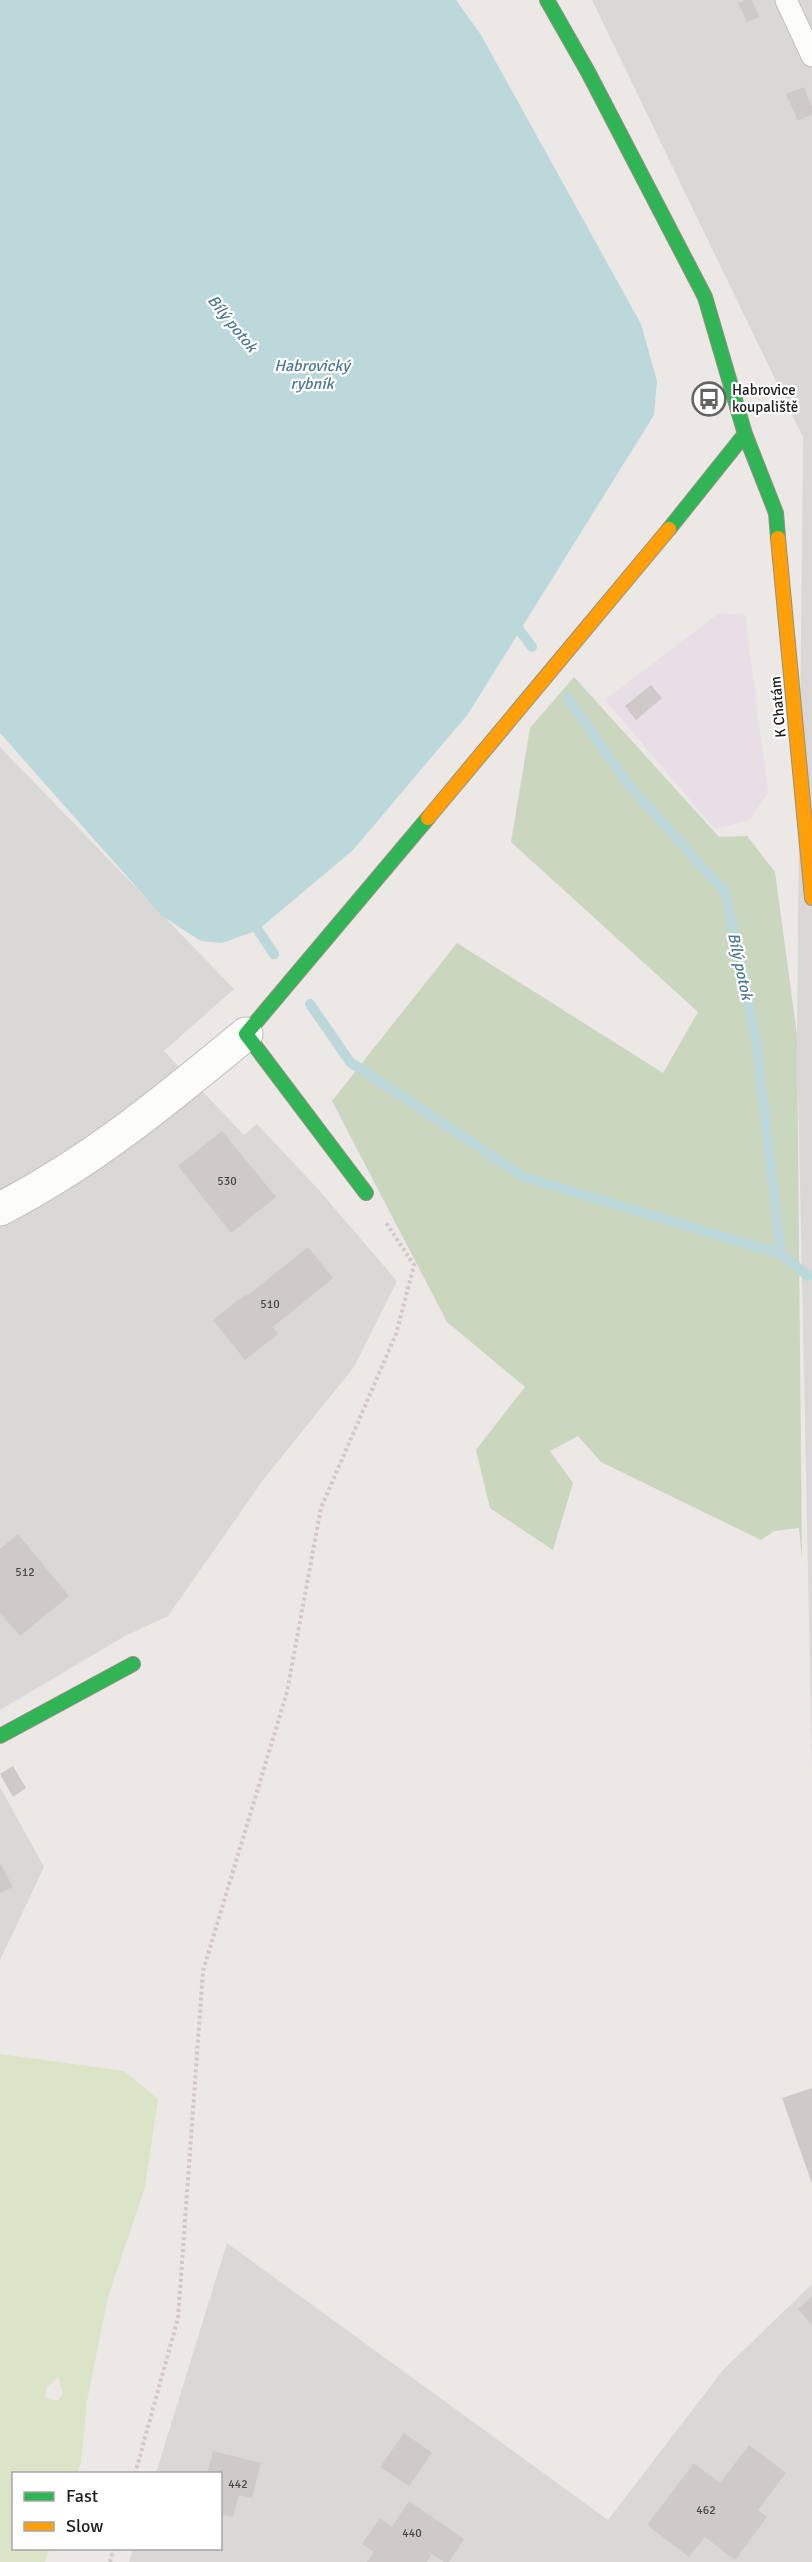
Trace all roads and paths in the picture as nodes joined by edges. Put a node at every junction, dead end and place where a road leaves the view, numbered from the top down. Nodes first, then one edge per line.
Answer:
1 (547, 0) edge
2 (786, 0) edge
3 (812, 56) edge
4 (745, 434) junction
5 (812, 898) edge
6 (246, 1034) junction
7 (366, 1193) joint
8 (0, 1209) edge
9 (133, 1664) dead end
10 (0, 1736) edge
11 (136, 2472) edge

1 - 4 street, K Chatám
2 - 3 lane
4 - 5 street, K Chatám
4 - 6 street
6 - 7 street
6 - 8 street
7 - 11 path
9 - 10 street

